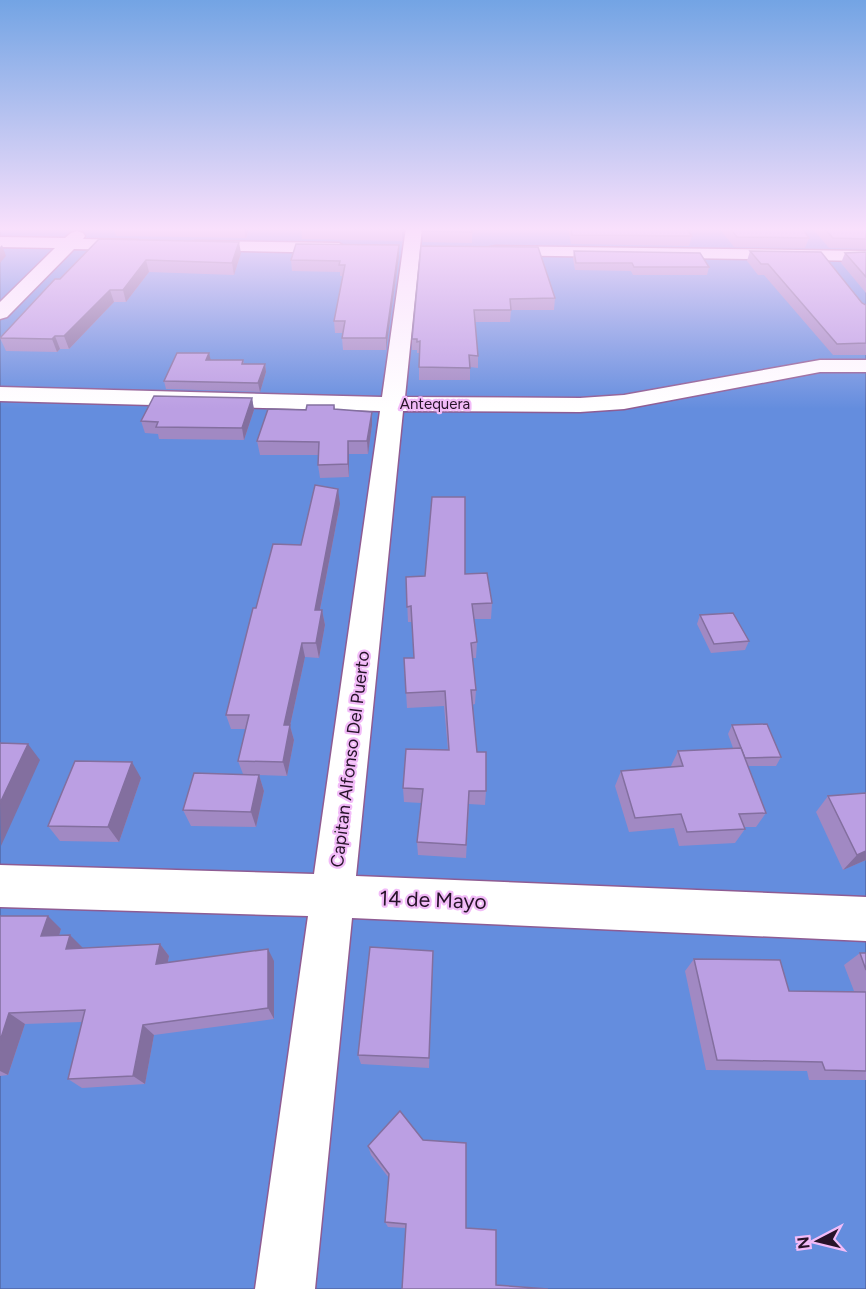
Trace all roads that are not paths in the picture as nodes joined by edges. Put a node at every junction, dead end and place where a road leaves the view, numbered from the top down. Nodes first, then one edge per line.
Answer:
1 (25, 288) edge
2 (406, 288) edge
3 (0, 313) edge
4 (866, 366) edge
5 (0, 394) edge
6 (391, 404) junction
7 (0, 886) edge
8 (333, 896) junction
9 (866, 919) edge
10 (285, 1289) edge

1 - 3 street
2 - 6 street, Capitan Alfonso Del Puerto
4 - 6 street, Antequera
5 - 6 street, Antequera
6 - 8 street, Capitan Alfonso Del Puerto
7 - 8 street, 14 de Mayo
8 - 9 street, 14 de Mayo
8 - 10 street, Capitan Alfonso Del Puerto

